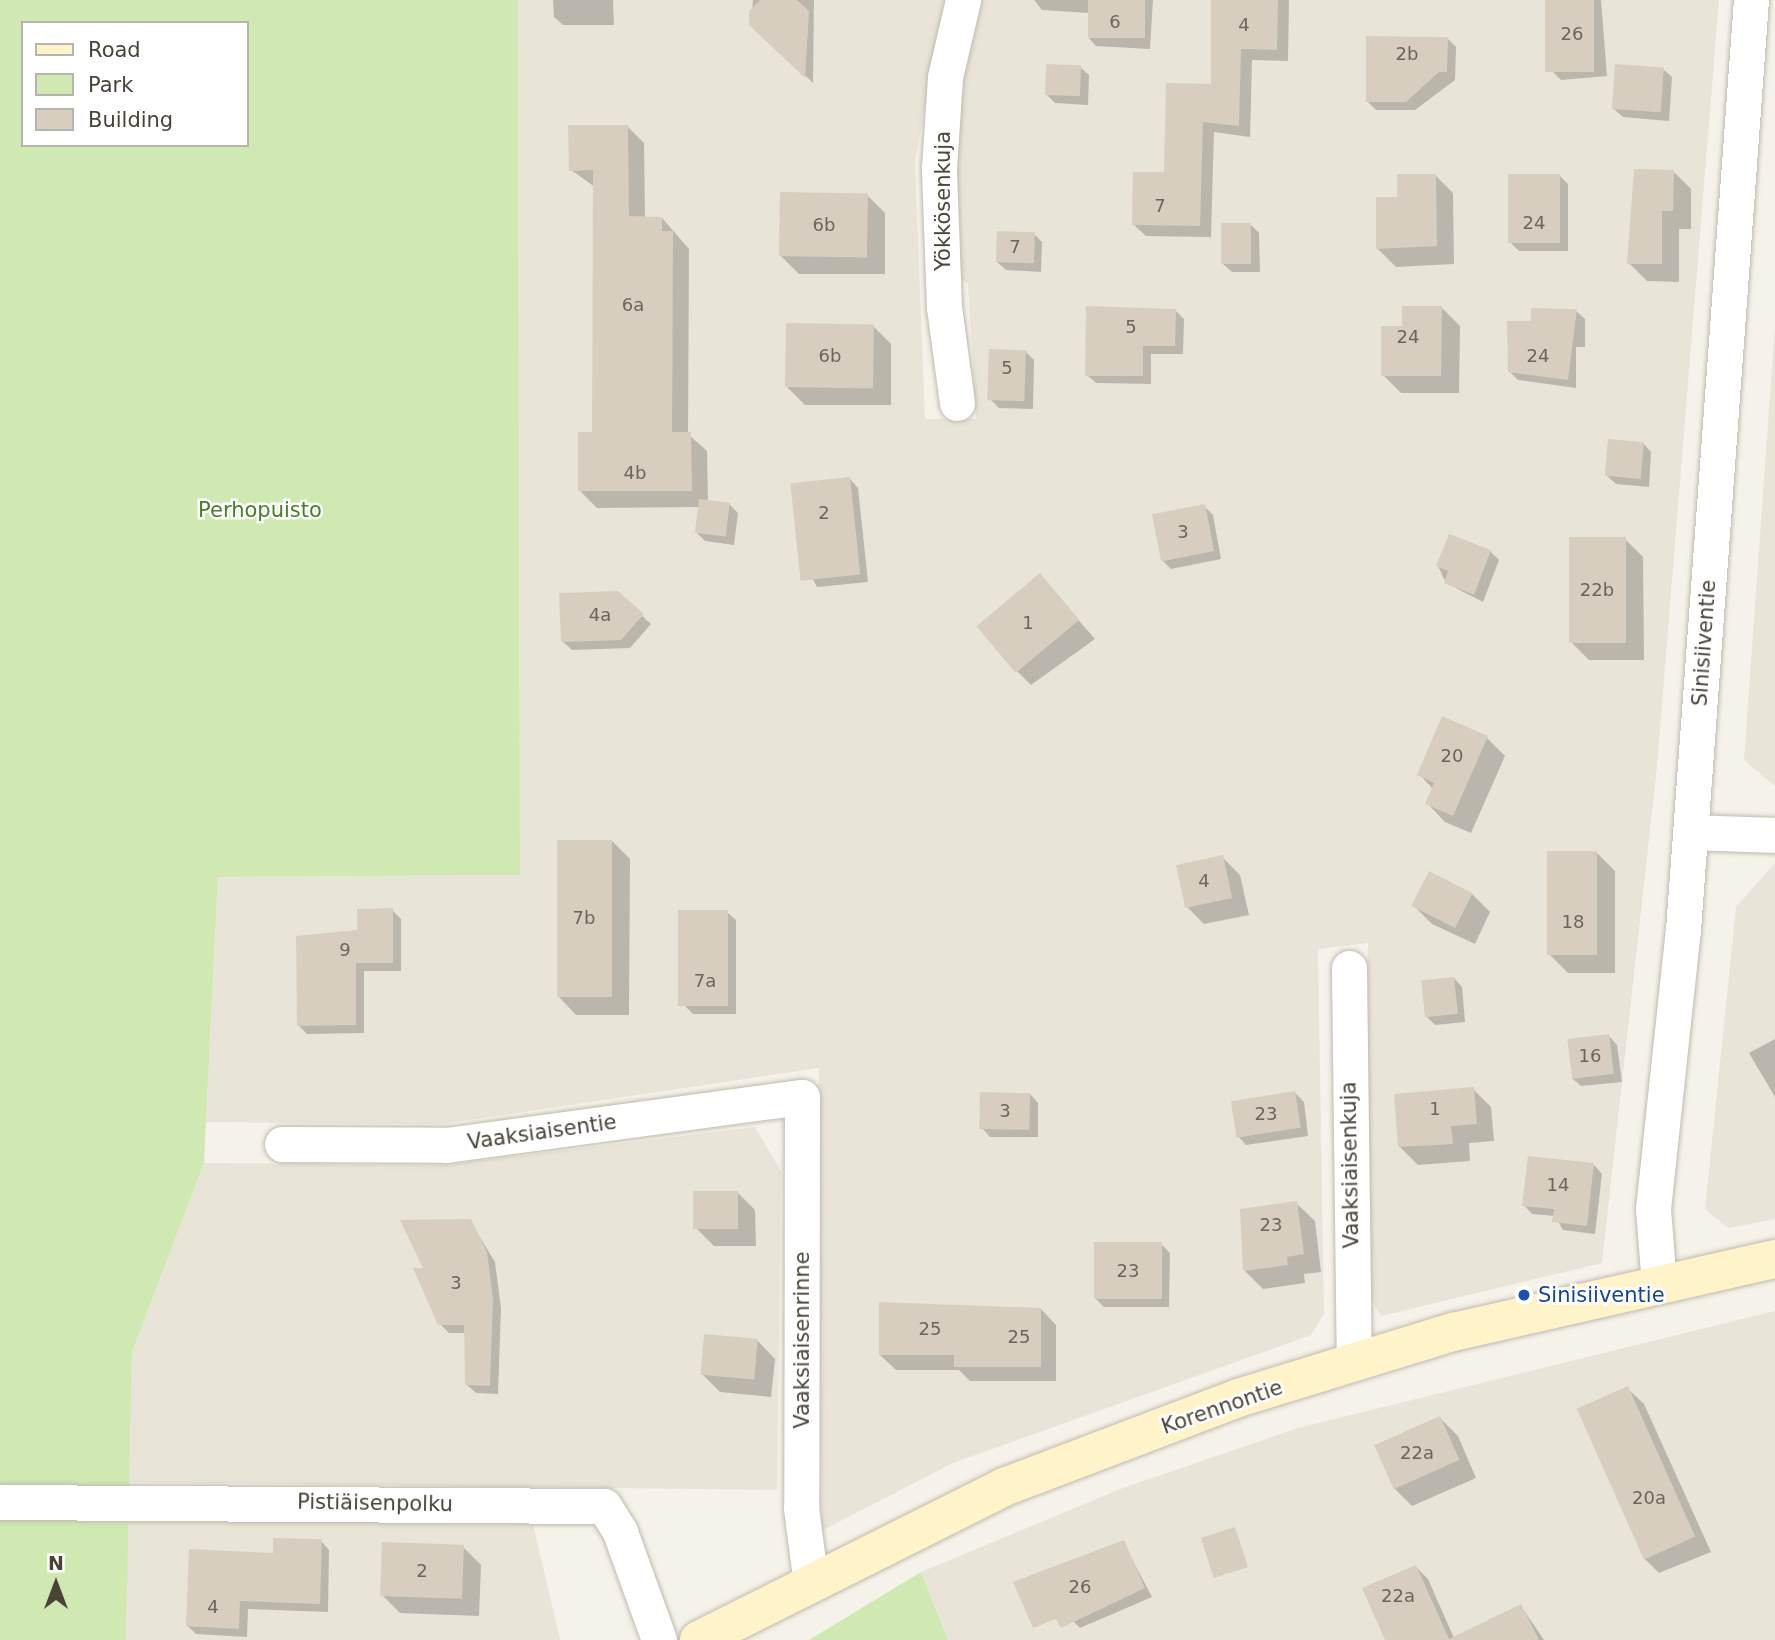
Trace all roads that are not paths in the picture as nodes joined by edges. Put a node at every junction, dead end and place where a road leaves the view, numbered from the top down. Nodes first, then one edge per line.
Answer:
1 (963, 0) edge
2 (1751, 0) edge
3 (957, 403) dead end
4 (1690, 832) junction
5 (1775, 835) edge
6 (1349, 968) dead end
7 (802, 1097) joint
8 (282, 1143) dead end
9 (1775, 1259) edge
10 (1659, 1284) junction
11 (1353, 1362) junction
12 (0, 1502) edge
13 (811, 1584) junction
14 (659, 1640) edge
15 (699, 1640) edge

1 - 3 street, Yökkösenkuja
2 - 4 street, Sinisiiventie
4 - 5 street
4 - 10 street, Sinisiiventie
6 - 11 street, Vaaksiaisenkuja
7 - 8 street, Vaaksiaisentie
7 - 13 street, Vaaksiaisenrinne
9 - 10 street, Korennontie
10 - 11 street, Korennontie
11 - 13 street, Korennontie
12 - 14 street, Pistiäisenpolku
13 - 15 street, Korennontie

